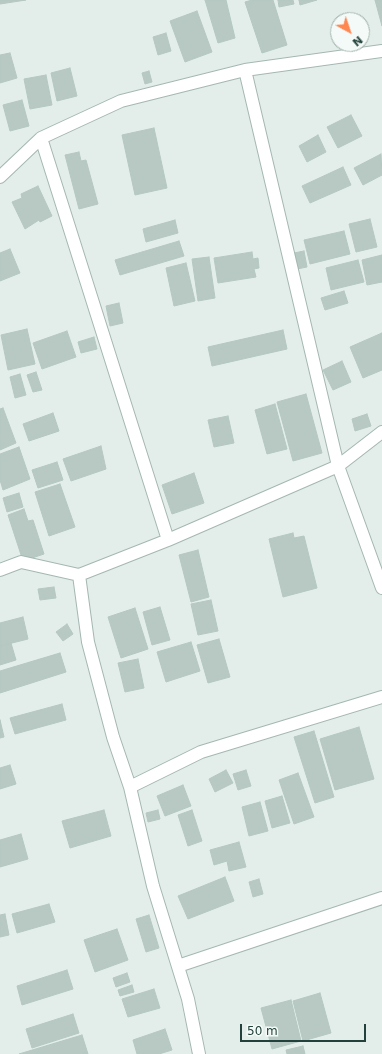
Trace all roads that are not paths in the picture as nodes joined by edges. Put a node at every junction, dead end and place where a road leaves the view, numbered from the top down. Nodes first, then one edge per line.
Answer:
1 (382, 51) edge
2 (245, 70) junction
3 (41, 138) junction
4 (0, 177) edge
5 (382, 432) edge
6 (338, 466) junction
7 (168, 540) junction
8 (0, 570) edge
9 (79, 575) junction
10 (382, 588) edge
11 (382, 697) edge
12 (130, 787) junction
13 (382, 898) edge
14 (178, 966) junction
15 (199, 1054) edge

1 - 2 street
2 - 3 street
2 - 6 street
3 - 4 street
3 - 7 street
5 - 6 street
6 - 7 street
6 - 10 street
7 - 9 street
8 - 9 street
9 - 12 street
11 - 12 street
12 - 14 street
13 - 14 street
14 - 15 street

